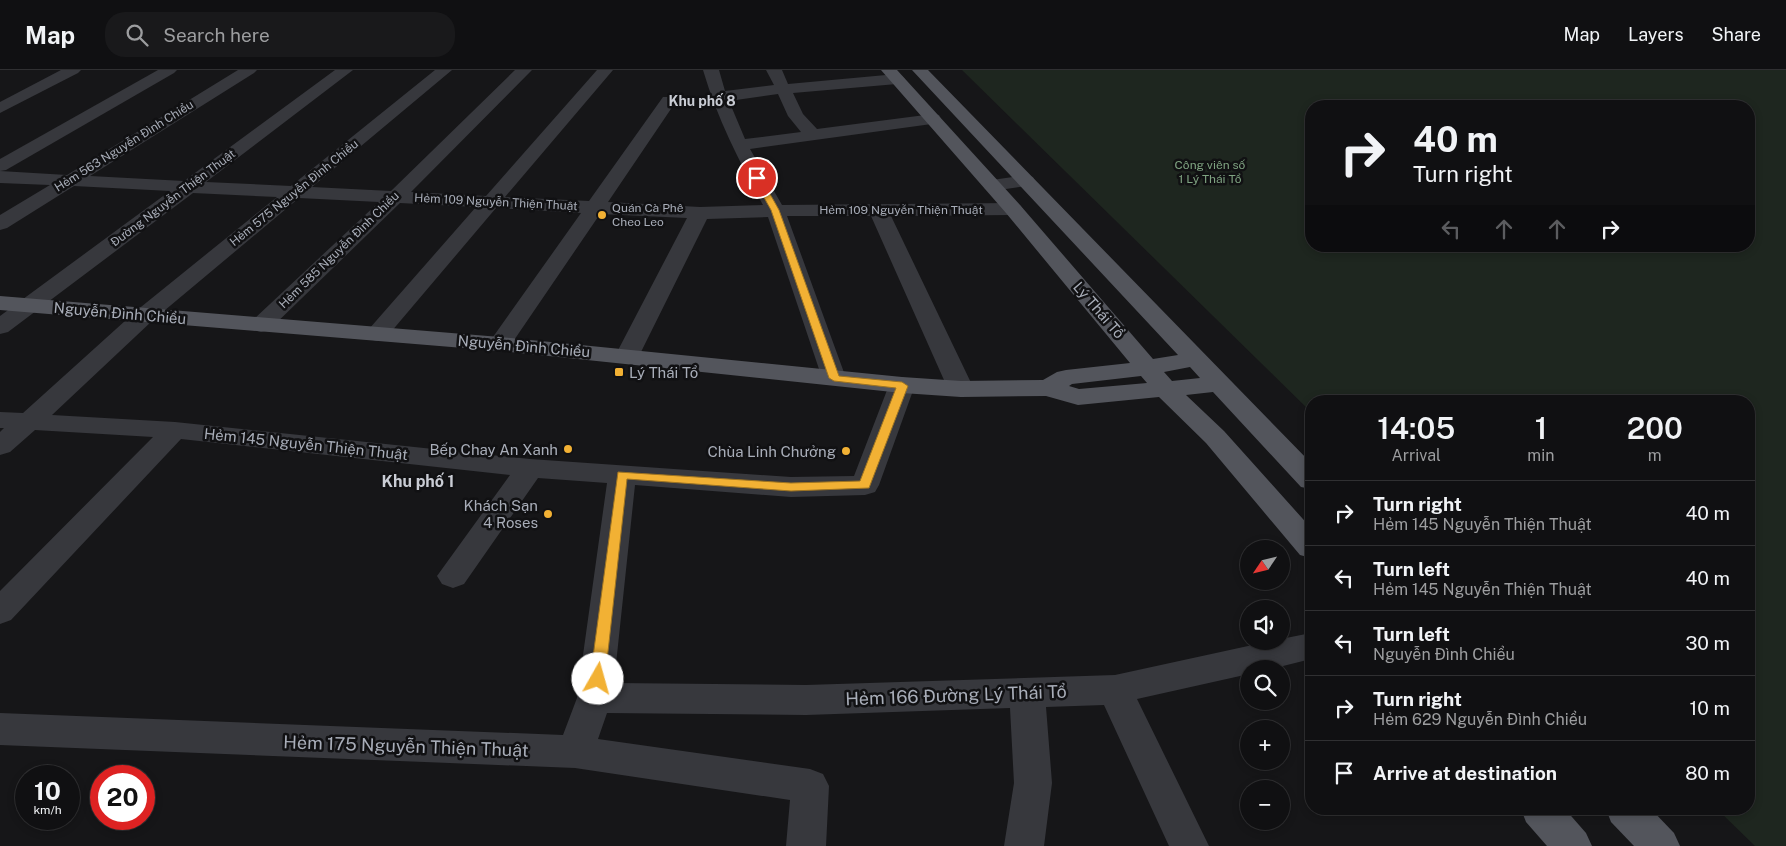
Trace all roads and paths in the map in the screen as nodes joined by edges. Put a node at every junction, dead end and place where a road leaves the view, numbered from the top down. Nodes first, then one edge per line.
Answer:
1 (73, 70) edge
2 (169, 70) edge
3 (249, 70) edge
4 (345, 70) edge
5 (444, 70) edge
6 (524, 70) edge
7 (605, 70) edge
8 (711, 70) edge
9 (774, 70) edge
10 (920, 70) edge
11 (893, 75) edge
12 (783, 89) junction
13 (720, 98) junction
14 (669, 100) dead end
15 (0, 108) edge
16 (933, 119) junction
17 (814, 136) junction
18 (740, 145) junction
19 (0, 166) edge
20 (0, 177) edge
21 (69, 180) junction
22 (1026, 181) junction
23 (190, 186) junction
24 (992, 186) junction
25 (296, 192) junction
26 (395, 198) junction
27 (492, 202) junction
28 (597, 207) junction
29 (1013, 209) junction
30 (775, 210) junction
31 (878, 210) junction
32 (700, 214) junction
33 (0, 224) edge
34 (0, 303) edge
35 (30, 305) junction
36 (144, 316) junction
37 (261, 325) junction
38 (0, 327) edge
39 (377, 334) junction
40 (500, 344) junction
41 (627, 356) junction
42 (1196, 359) junction
43 (1147, 366) junction
44 (834, 378) junction
45 (1219, 384) junction
46 (902, 386) junction
47 (1048, 388) junction
48 (961, 389) junction
49 (1166, 390) junction
50 (0, 420) edge
51 (30, 421) junction
52 (175, 430) junction
53 (0, 446) edge
54 (530, 468) junction
55 (622, 474) junction
56 (1305, 474) edge
57 (1305, 540) edge
58 (454, 576) dead end
59 (0, 611) edge
60 (1305, 647) edge
61 (1115, 690) junction
62 (1027, 692) junction
63 (595, 698) junction
64 (0, 729) edge
65 (575, 752) junction
66 (1545, 815) edge
67 (1631, 815) edge
68 (806, 846) edge
69 (1024, 846) edge
70 (1189, 846) edge
71 (1572, 846) edge
72 (1660, 846) edge

1 - 15 street
2 - 19 street
3 - 21 street, Hẻm 563 Nguyễn Ðình Chiểu
4 - 23 street, Đường Nguyễn Thiện Thuật
5 - 25 street, Hẻm 575 Nguyễn Ðình Chiểu
6 - 26 street, Hẻm 585 Nguyễn Ðình Chiểu
7 - 27 street
8 - 13 street
9 - 12 street
10 - 22 main road
11 - 12 street
11 - 16 main road, Lý Thái Tổ
12 - 13 street
12 - 17 street
13 - 18 street
14 - 28 street
16 - 17 street
16 - 24 main road, Lý Thái Tổ
17 - 18 street
18 - 30 street
20 - 21 street, Hẻm 109 Nguyễn Thiện Thuật
21 - 23 street, Hẻm 109 Nguyễn Thiện Thuật
21 - 33 street, Hẻm 563 Nguyễn Ðình Chiểu
22 - 24 street
22 - 42 main road
23 - 25 street, Hẻm 109 Nguyễn Thiện Thuật
23 - 35 street, Đường Nguyễn Thiện Thuật
24 - 29 main road, Lý Thái Tổ
25 - 26 street, Hẻm 109 Nguyễn Thiện Thuật
25 - 36 street, Hẻm 575 Nguyễn Ðình Chiểu
26 - 27 street, Hẻm 109 Nguyễn Thiện Thuật
26 - 37 street, Hẻm 585 Nguyễn Ðình Chiểu
27 - 28 street, Hẻm 109 Nguyễn Thiện Thuật
27 - 39 street
28 - 32 street, Hẻm 109 Nguyễn Thiện Thuật
28 - 40 street
29 - 31 street, Hẻm 109 Nguyễn Thiện Thuật
29 - 43 main road, Lý Thái Tổ
30 - 31 street, Hẻm 109 Nguyễn Thiện Thuật
30 - 32 street, Hẻm 109 Nguyễn Thiện Thuật
30 - 44 street
31 - 48 street
32 - 41 street
34 - 35 main road, Nguyễn Đình Chiểu
35 - 36 main road, Nguyễn Đình Chiểu
35 - 38 street, Đường Nguyễn Thiện Thuật
36 - 37 main road, Nguyễn Đình Chiểu
36 - 51 street, Hẻm 575 Nguyễn Ðình Chiểu
37 - 39 main road, Nguyễn Đình Chiểu
39 - 40 main road, Nguyễn Đình Chiểu
40 - 41 main road, Nguyễn Đình Chiểu
41 - 44 main road, Nguyễn Đình Chiểu
42 - 43 main road, Nguyễn Đình Chiểu
42 - 45 main road
43 - 47 main road, Nguyễn Đình Chiểu
43 - 49 main road, Lý Thái Tổ
44 - 46 main road, Nguyễn Đình Chiểu
45 - 49 main road, Nguyễn Đình Chiểu
45 - 56 main road
46 - 48 main road, Nguyễn Đình Chiểu
46 - 55 street, Hẻm 145 Nguyễn Thiện Thuật
47 - 48 main road, Nguyễn Đình Chiểu
47 - 49 main road, Nguyễn Đình Chiểu
49 - 57 main road, Lý Thái Tổ
50 - 51 street, Hẻm 145 Nguyễn Thiện Thuật
51 - 52 street, Hẻm 145 Nguyễn Thiện Thuật
51 - 53 street, Hẻm 575 Nguyễn Ðình Chiểu
52 - 54 street, Hẻm 145 Nguyễn Thiện Thuật
52 - 59 street
54 - 55 street, Hẻm 145 Nguyễn Thiện Thuật
54 - 58 street
55 - 63 street
60 - 61 street, Hẻm 166 Đường Lý Thái Tổ
61 - 62 street, Hẻm 166 Đường Lý Thái Tổ
61 - 70 street
62 - 63 street, Hẻm 166 Đường Lý Thái Tổ
62 - 69 street
63 - 65 street
64 - 65 street, Hẻm 175 Nguyễn Thiện Thuật
65 - 68 street, Hẻm 175 Nguyễn Thiện Thuật
66 - 71 main road
67 - 72 main road

